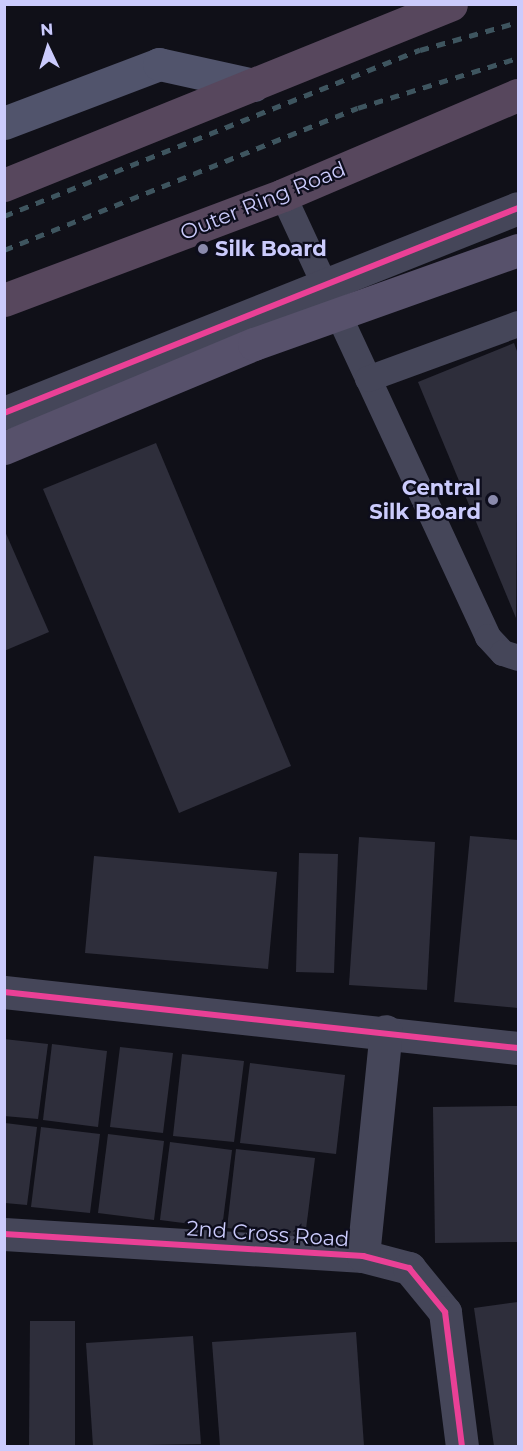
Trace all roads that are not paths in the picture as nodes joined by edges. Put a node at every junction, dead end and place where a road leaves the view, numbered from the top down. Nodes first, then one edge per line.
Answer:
1 (451, 4) edge
2 (254, 85) junction
3 (519, 95) edge
4 (4, 123) edge
5 (4, 185) edge
6 (283, 195) junction
7 (519, 208) edge
8 (519, 250) edge
9 (328, 294) junction
10 (4, 300) edge
11 (519, 324) edge
12 (368, 379) junction
13 (4, 413) edge
14 (4, 448) edge
15 (519, 658) edge
16 (4, 992) edge
17 (386, 1031) junction
18 (519, 1048) edge
19 (4, 1234) edge
20 (363, 1256) junction
21 (462, 1446) edge

1 - 2 highway
2 - 4 street
2 - 5 highway
3 - 6 highway, Outer Ring Road
6 - 9 lane
6 - 10 highway, Outer Ring Road
7 - 9 street
8 - 14 main road
9 - 12 lane
9 - 13 street
11 - 12 lane
12 - 15 lane
16 - 17 street
17 - 18 street
17 - 20 street
19 - 20 street, 2nd Cross Road
20 - 21 street, 2nd Cross Road

